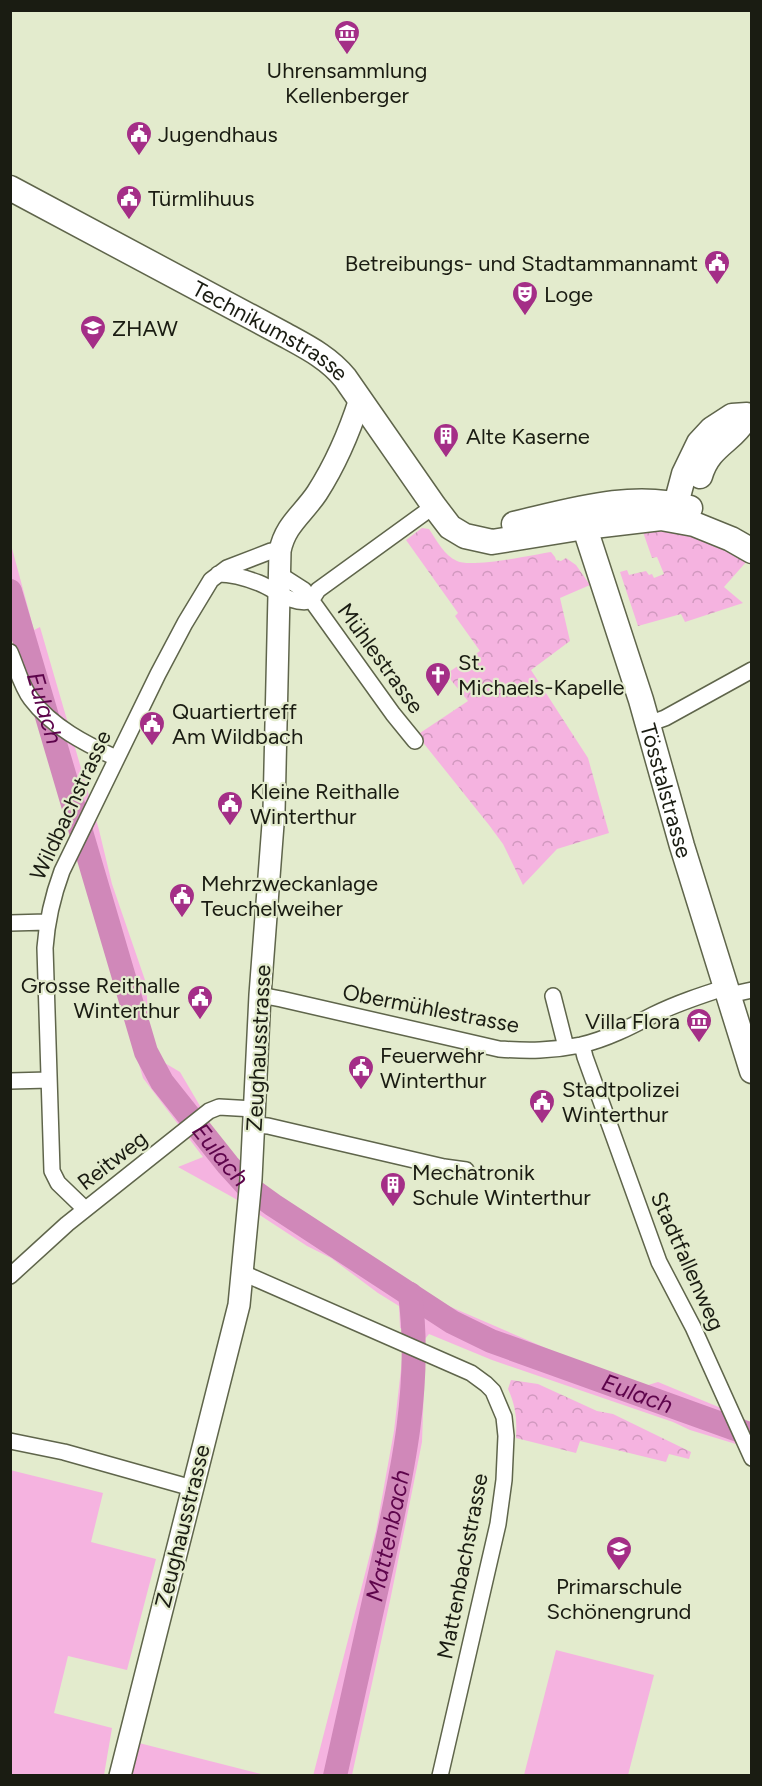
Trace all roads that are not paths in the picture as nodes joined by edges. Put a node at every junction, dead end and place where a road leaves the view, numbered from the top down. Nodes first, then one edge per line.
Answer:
1 (10, 188) edge
2 (360, 399) junction
3 (749, 413) edge
4 (434, 506) junction
5 (684, 511) junction
6 (582, 519) junction
7 (752, 536) edge
8 (280, 551) junction
9 (752, 551) edge
10 (259, 557) junction
11 (218, 574) junction
12 (259, 583) junction
13 (280, 584) junction
14 (311, 601) junction
15 (10, 652) edge
16 (752, 670) edge
17 (648, 724) junction
18 (415, 741) dead end
19 (116, 758) junction
20 (46, 922) junction
21 (10, 923) edge
22 (736, 991) edge
23 (260, 995) junction
24 (553, 996) dead end
25 (582, 1045) junction
26 (566, 1047) junction
27 (752, 1071) edge
28 (49, 1080) junction
29 (10, 1081) edge
30 (254, 1117) junction
31 (466, 1170) dead end
32 (85, 1209) junction
33 (243, 1273) junction
34 (10, 1276) edge
35 (10, 1441) edge
36 (752, 1458) edge
37 (192, 1488) junction
38 (120, 1776) edge
39 (440, 1776) edge

1 - 2 main road, Technikumstrasse
2 - 4 main road, Technikumstrasse
2 - 8 street, Zeughausstrasse
3 - 5 main road
4 - 6 main road, Technikumstrasse
4 - 14 street
5 - 6 main road, Technikumstrasse
5 - 7 main road
5 - 9 main road
6 - 17 main road, Tösstalstrasse
8 - 10 street, Wildbachstrasse
8 - 13 street, Zeughausstrasse
10 - 11 street, Wildbachstrasse
10 - 12 street
11 - 12 street
11 - 19 street, Wildbachstrasse
12 - 13 street
13 - 14 street, Mühlestrasse
13 - 23 street, Zeughausstrasse
14 - 18 street, Mühlestrasse
15 - 19 street
16 - 17 street
17 - 22 main road, Tösstalstrasse
19 - 20 street, Wildbachstrasse
20 - 21 street
20 - 28 street, Wildbachstrasse
22 - 25 street, Obermühlestrasse
22 - 27 main road, Tösstalstrasse
23 - 26 street, Obermühlestrasse
23 - 30 street, Zeughausstrasse
24 - 26 street
25 - 26 street, Obermühlestrasse
25 - 36 street, Stadtfallenweg
28 - 29 street
28 - 32 street, Wildbachstrasse
30 - 31 street, Reitweg
30 - 32 street, Reitweg
30 - 33 street, Zeughausstrasse
32 - 34 street, Reitweg
33 - 37 street, Zeughausstrasse
33 - 39 street, Mattenbachstrasse
35 - 37 street
37 - 38 street, Zeughausstrasse

